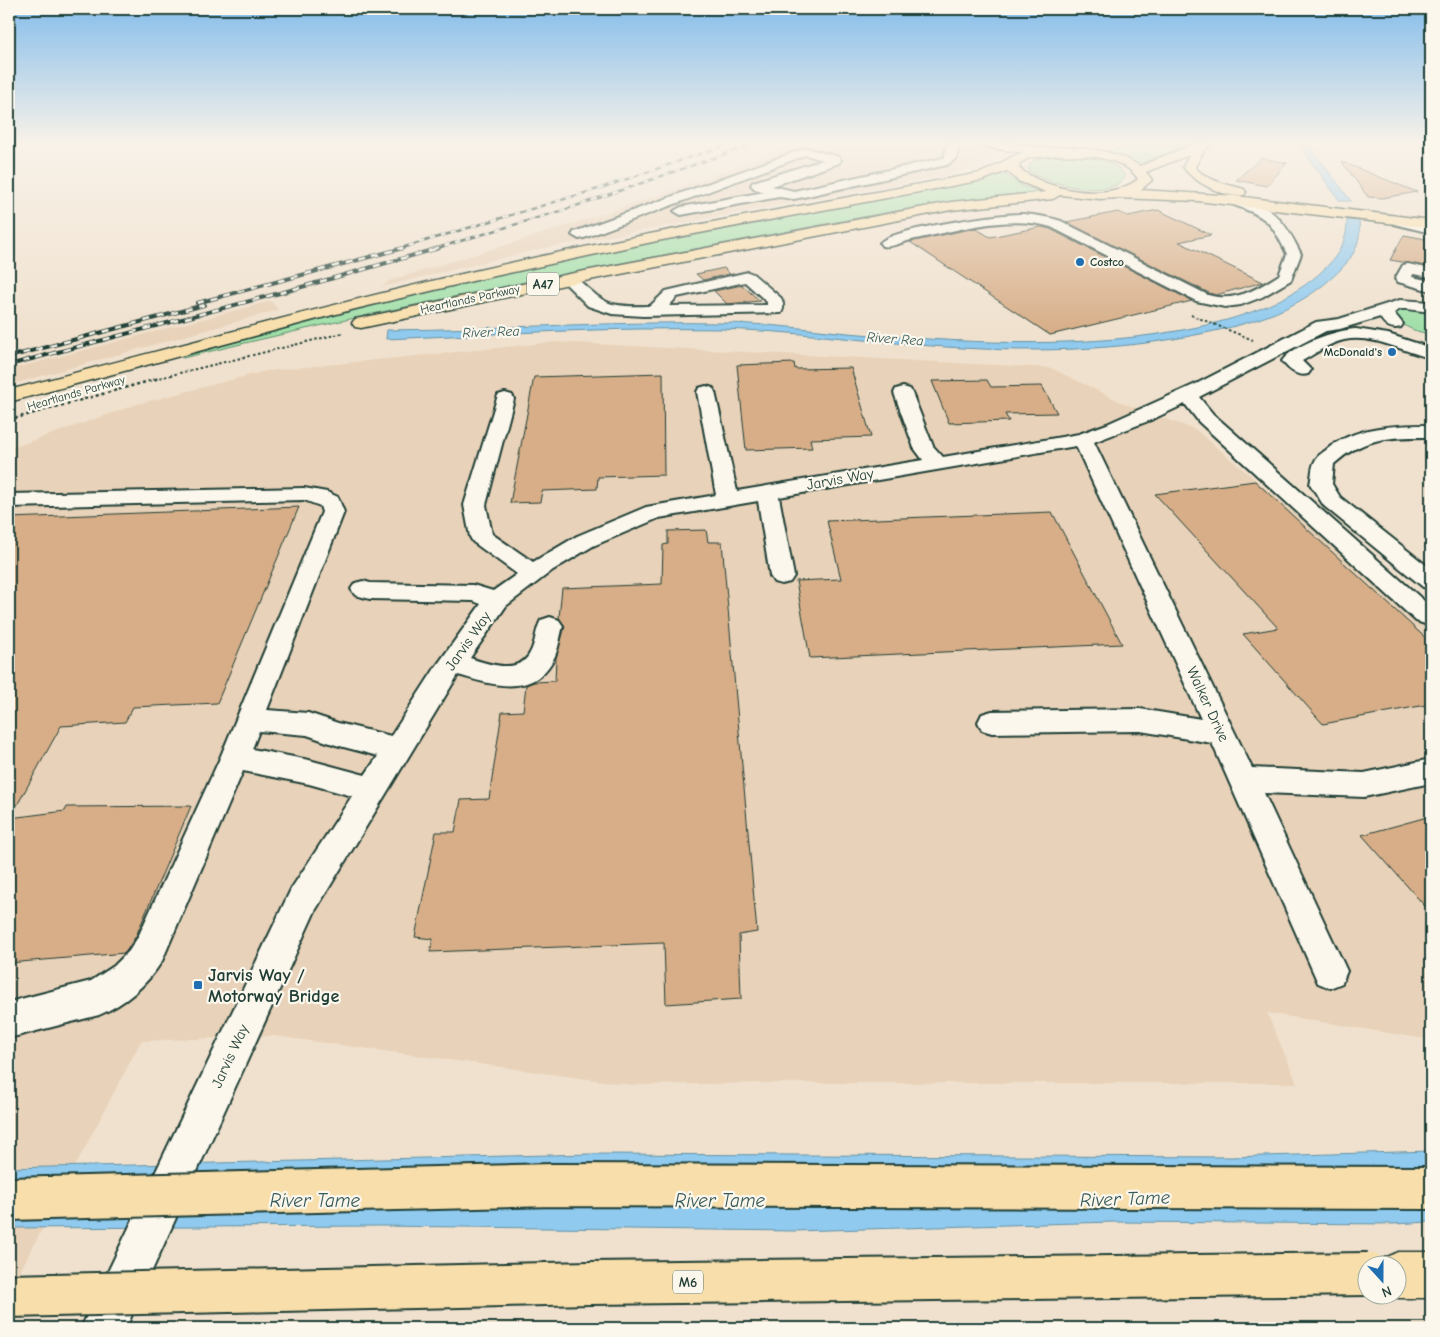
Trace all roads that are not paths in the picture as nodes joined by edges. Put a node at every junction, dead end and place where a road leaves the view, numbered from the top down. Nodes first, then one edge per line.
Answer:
1 (660, 206) edge
2 (707, 206) edge
3 (818, 206) edge
4 (949, 206) edge
5 (1252, 206) edge
6 (1277, 206) edge
7 (1330, 206) edge
8 (1334, 206) edge
9 (656, 208) junction
10 (1345, 208) junction
11 (1300, 209) junction
12 (1431, 216) edge
13 (1277, 220) junction
14 (1399, 221) junction
15 (1431, 224) edge
16 (1431, 229) edge
17 (579, 235) dead end
18 (887, 243) dead end
19 (569, 279) junction
20 (1427, 281) edge
21 (1427, 307) edge
22 (1387, 310) junction
23 (655, 311) junction
24 (1340, 324) junction
25 (350, 328) road end
26 (1404, 328) junction
27 (1429, 336) edge
28 (234, 352) dead end
29 (1431, 353) edge
30 (1302, 370) dead end
31 (706, 392) dead end
32 (903, 393) dead end
33 (9, 396) edge
34 (1189, 397) junction
35 (505, 399) dead end
36 (33, 406) dead end
37 (1431, 431) edge
38 (1083, 439) junction
39 (937, 463) junction
40 (767, 492) junction
41 (728, 499) junction
42 (9, 500) edge
43 (533, 574) junction
44 (782, 576) dead end
45 (1431, 581) edge
46 (363, 589) dead end
47 (497, 600) junction
48 (1429, 617) edge
49 (550, 626) dead end
50 (452, 663) junction
51 (250, 719) junction
52 (992, 722) dead end
53 (1222, 734) junction
54 (397, 749) junction
55 (234, 758) junction
56 (1431, 771) edge
57 (1243, 780) junction
58 (372, 789) junction
59 (1330, 971) dead end
60 (9, 1020) edge
61 (1431, 1188) edge
62 (9, 1199) edge
63 (1358, 1274) edge
64 (1408, 1275) edge
65 (1431, 1275) edge
66 (9, 1296) edge
67 (103, 1328) edge

1 - 9 street
2 - 9 street
3 - 33 main road, Heartlands Parkway / A47
4 - 19 main road, Heartlands Parkway / A47
5 - 13 street
6 - 11 main road
7 - 10 main road
8 - 10 main road
9 - 17 street
10 - 12 main road
11 - 13 street
11 - 14 main road
13 - 18 street
14 - 15 main road
14 - 16 street
19 - 23 street
19 - 25 main road, Heartlands Parkway / A47
20 - 21 street
21 - 22 street
22 - 24 street
22 - 26 street
23 - 23 street
24 - 26 street
24 - 34 street, Jarvis Way
26 - 27 street
28 - 36 main road, Heartlands Parkway
29 - 30 street
31 - 41 street
32 - 39 street
34 - 38 street, Jarvis Way
34 - 48 street
35 - 43 street
37 - 45 street
38 - 39 street, Jarvis Way
38 - 53 street, Walker Drive
39 - 40 street, Jarvis Way
40 - 41 street, Jarvis Way
40 - 44 street
41 - 43 street, Jarvis Way
42 - 51 street
43 - 47 street, Jarvis Way
46 - 47 lane
47 - 50 street, Jarvis Way
49 - 50 street
50 - 54 street, Jarvis Way
51 - 54 street
51 - 55 street
52 - 53 street
53 - 57 street, Walker Drive
54 - 58 street, Jarvis Way
55 - 58 street
55 - 60 street
56 - 57 street
57 - 59 street, Walker Drive
58 - 67 street, Jarvis Way
61 - 62 main road, bridge
63 - 66 main road, M6, bridge
64 - 65 main road

